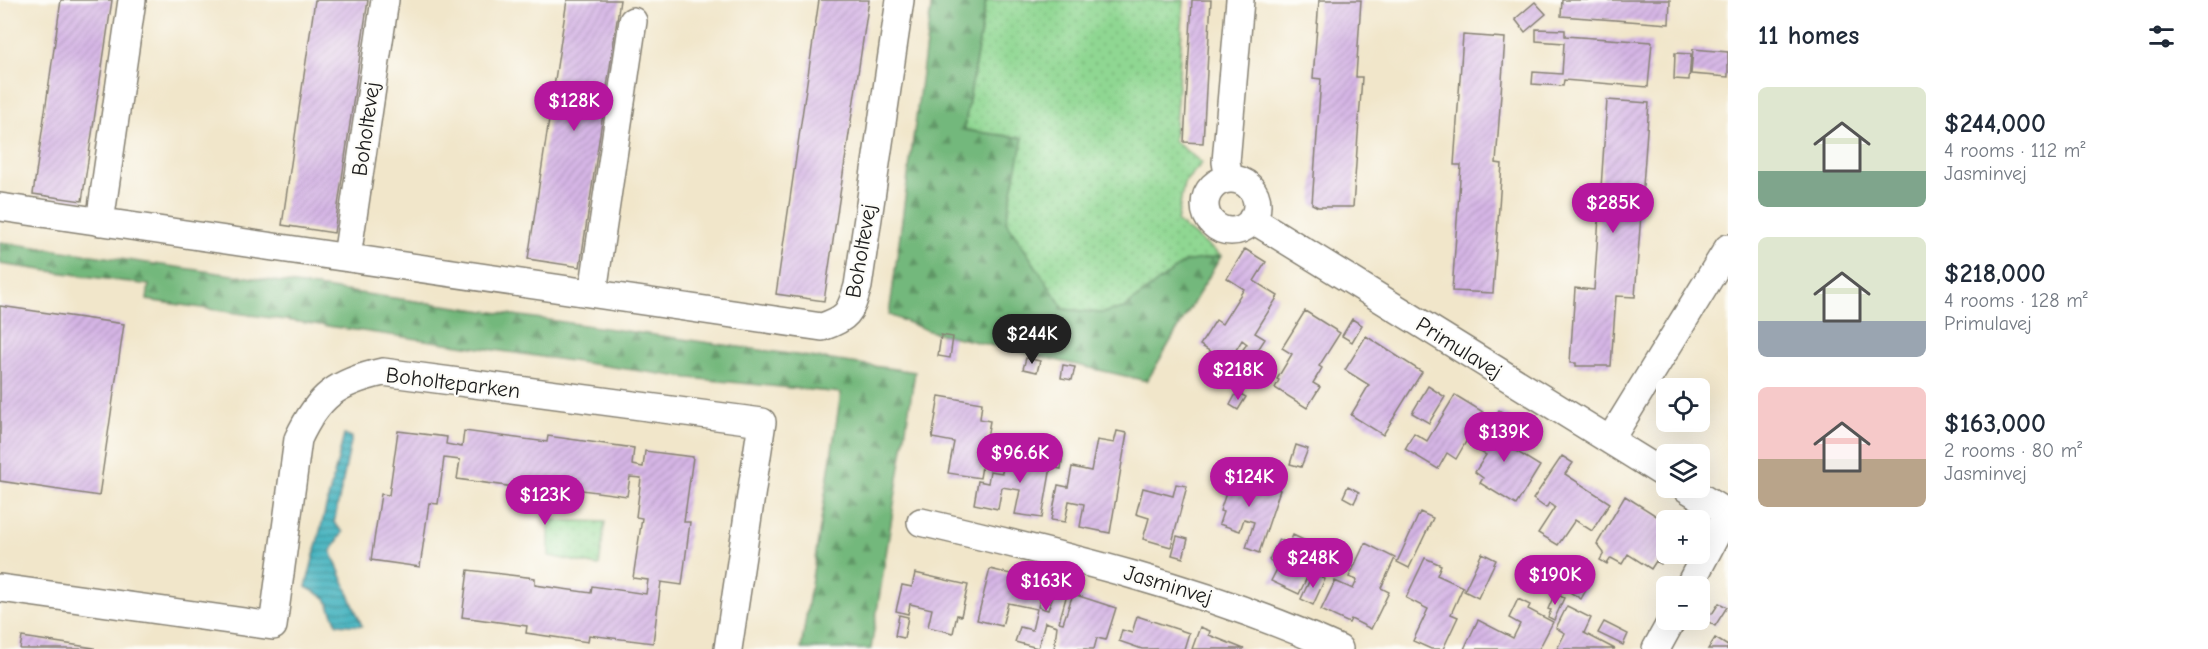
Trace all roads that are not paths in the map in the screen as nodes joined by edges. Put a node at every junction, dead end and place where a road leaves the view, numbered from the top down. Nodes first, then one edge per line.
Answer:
1 (132, 0) edge
2 (385, 0) edge
3 (900, 0) edge
4 (1240, 0) edge
5 (633, 21) dead end
6 (1229, 179) junction
7 (0, 207) edge
8 (1252, 219) junction
9 (100, 222) junction
10 (1728, 248) edge
11 (347, 257) junction
12 (593, 292) junction
13 (1610, 440) junction
14 (1656, 470) edge
15 (1702, 498) edge
16 (1728, 514) edge
17 (921, 522) dead end
18 (1694, 576) edge
19 (0, 588) edge
20 (1666, 630) edge
21 (728, 649) edge
22 (1339, 649) edge
23 (1656, 649) edge

1 - 9 street
2 - 11 street, Boholtevej
3 - 12 street, Boholtevej
4 - 6 street
5 - 12 street
6 - 8 street
6 - 8 street
7 - 9 street, Boholtevej
8 - 13 street, Primulavej
9 - 11 street, Boholtevej
10 - 13 street
11 - 12 street, Boholtevej
13 - 14 street, Primulavej
15 - 16 street
16 - 18 street
17 - 22 street, Jasminvej
19 - 21 street, Boholteparken
20 - 23 street

